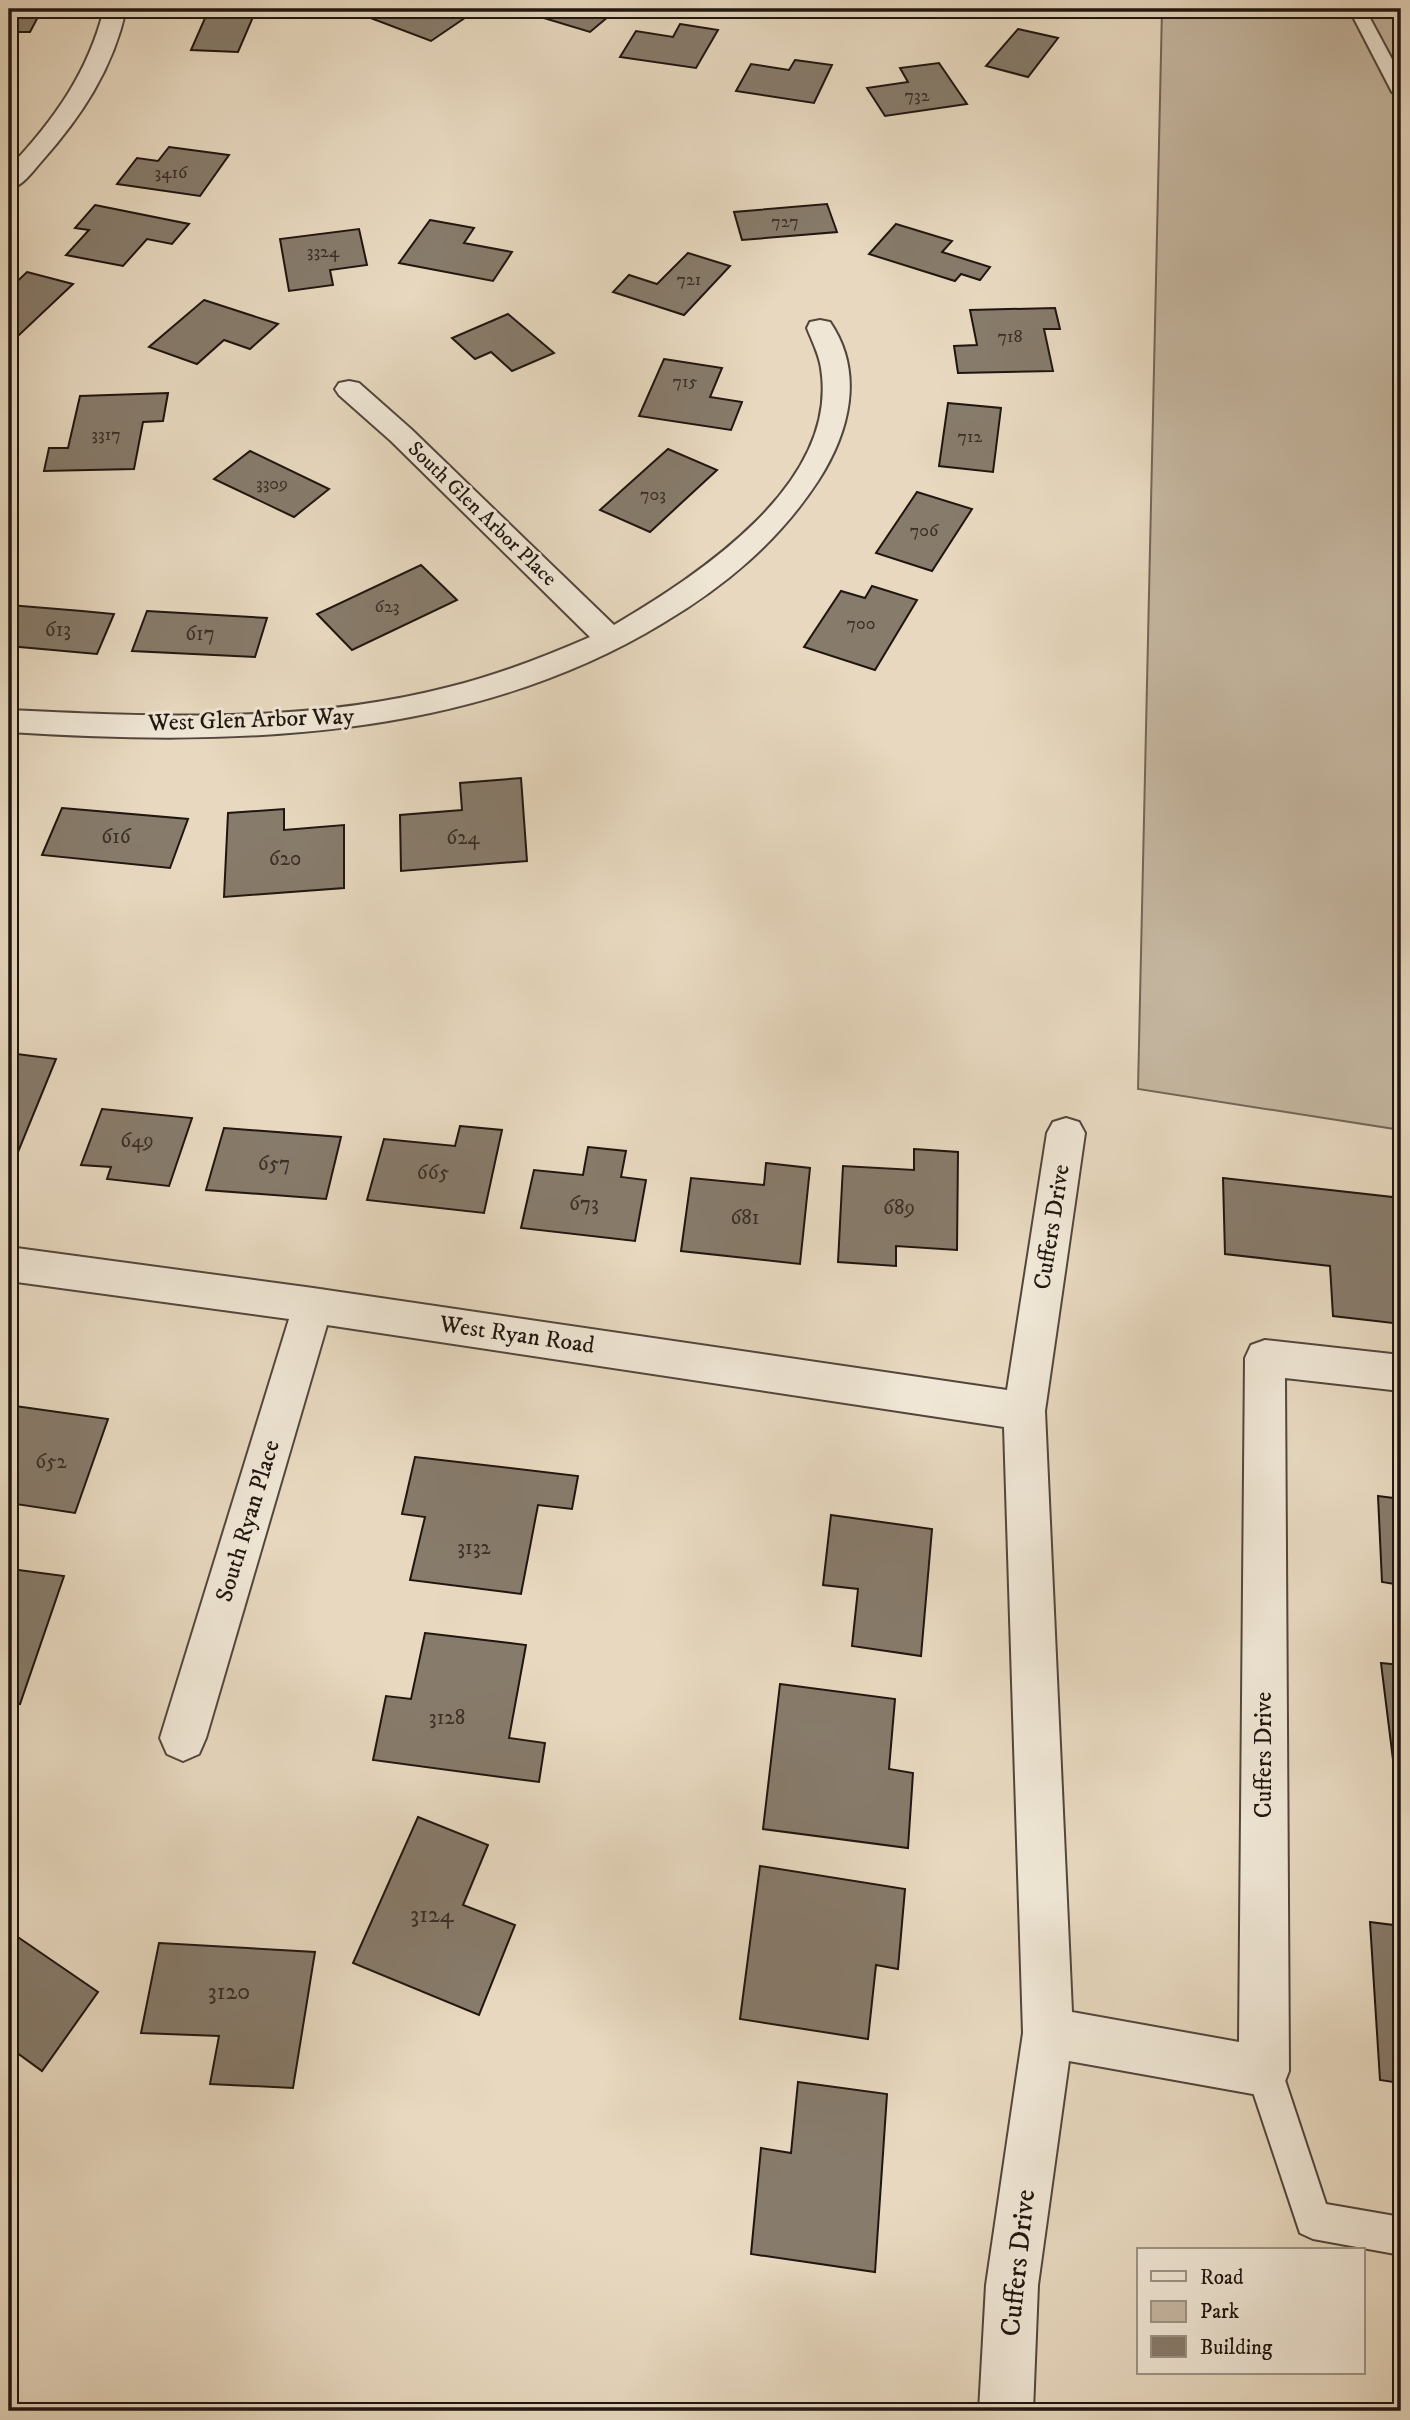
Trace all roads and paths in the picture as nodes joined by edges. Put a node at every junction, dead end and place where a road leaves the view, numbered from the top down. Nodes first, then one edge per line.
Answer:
1 (115, 9) edge
2 (1357, 9) edge
3 (1401, 92) edge
4 (9, 182) edge
5 (820, 328) dead end
6 (349, 389) dead end
7 (612, 641) junction
8 (9, 720) edge
9 (1066, 1133) dead end
10 (9, 1264) edge
11 (313, 1305) junction
12 (1401, 1373) edge
13 (1024, 1411) junction
14 (183, 1738) dead end
15 (1048, 2033) junction
16 (1264, 2070) junction
17 (1401, 2236) edge
18 (1006, 2411) edge

1 - 4 street
2 - 3 lane
5 - 7 street, West Glen Arbor Way
6 - 7 street, South Glen Arbor Place
7 - 8 street, West Glen Arbor Way
9 - 13 street, Cuffers Drive
10 - 11 street, West Ryan Road
11 - 13 street, West Ryan Road
11 - 14 street, South Ryan Place
12 - 16 street, Cuffers Drive
13 - 15 street, Cuffers Drive
15 - 16 street
15 - 18 street, Cuffers Drive
16 - 17 lane

